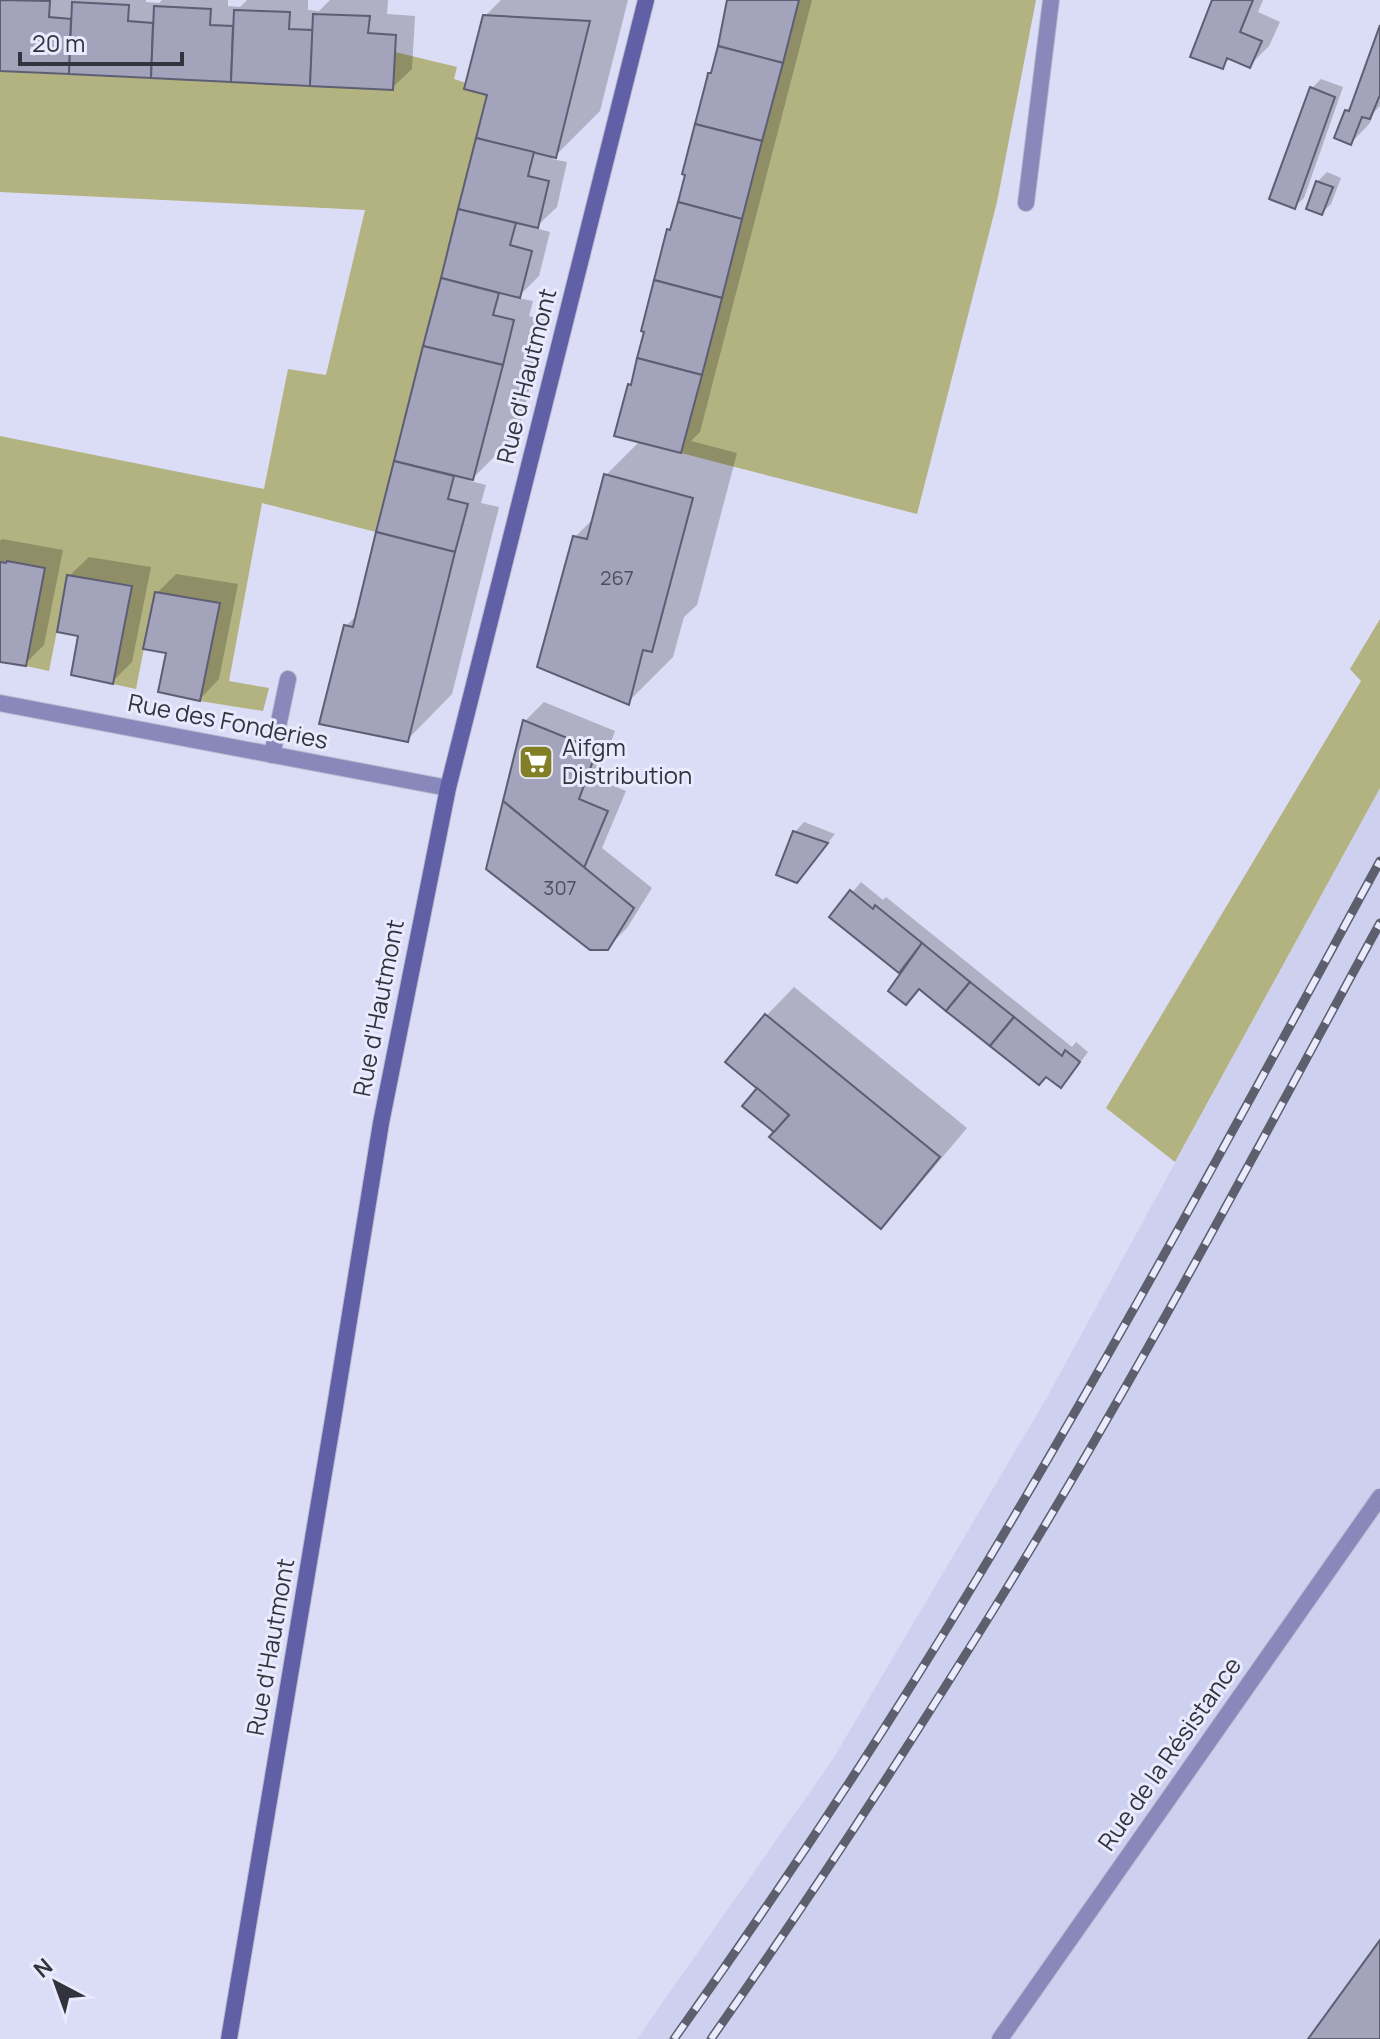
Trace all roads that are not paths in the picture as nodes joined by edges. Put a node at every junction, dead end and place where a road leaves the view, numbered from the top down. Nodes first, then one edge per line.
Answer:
1 (646, 0) edge
2 (1051, 0) edge
3 (1026, 203) dead end
4 (288, 679) dead end
5 (0, 703) edge
6 (272, 755) junction
7 (448, 788) junction
8 (1380, 1497) edge
9 (229, 2039) edge
10 (1000, 2039) edge

1 - 7 street, Rue d'Hautmont
2 - 3 street
4 - 6 street
5 - 6 street, Rue des Fonderies
6 - 7 street, Rue des Fonderies
7 - 9 street, Rue d'Hautmont
8 - 10 street, Rue de la Résistance

